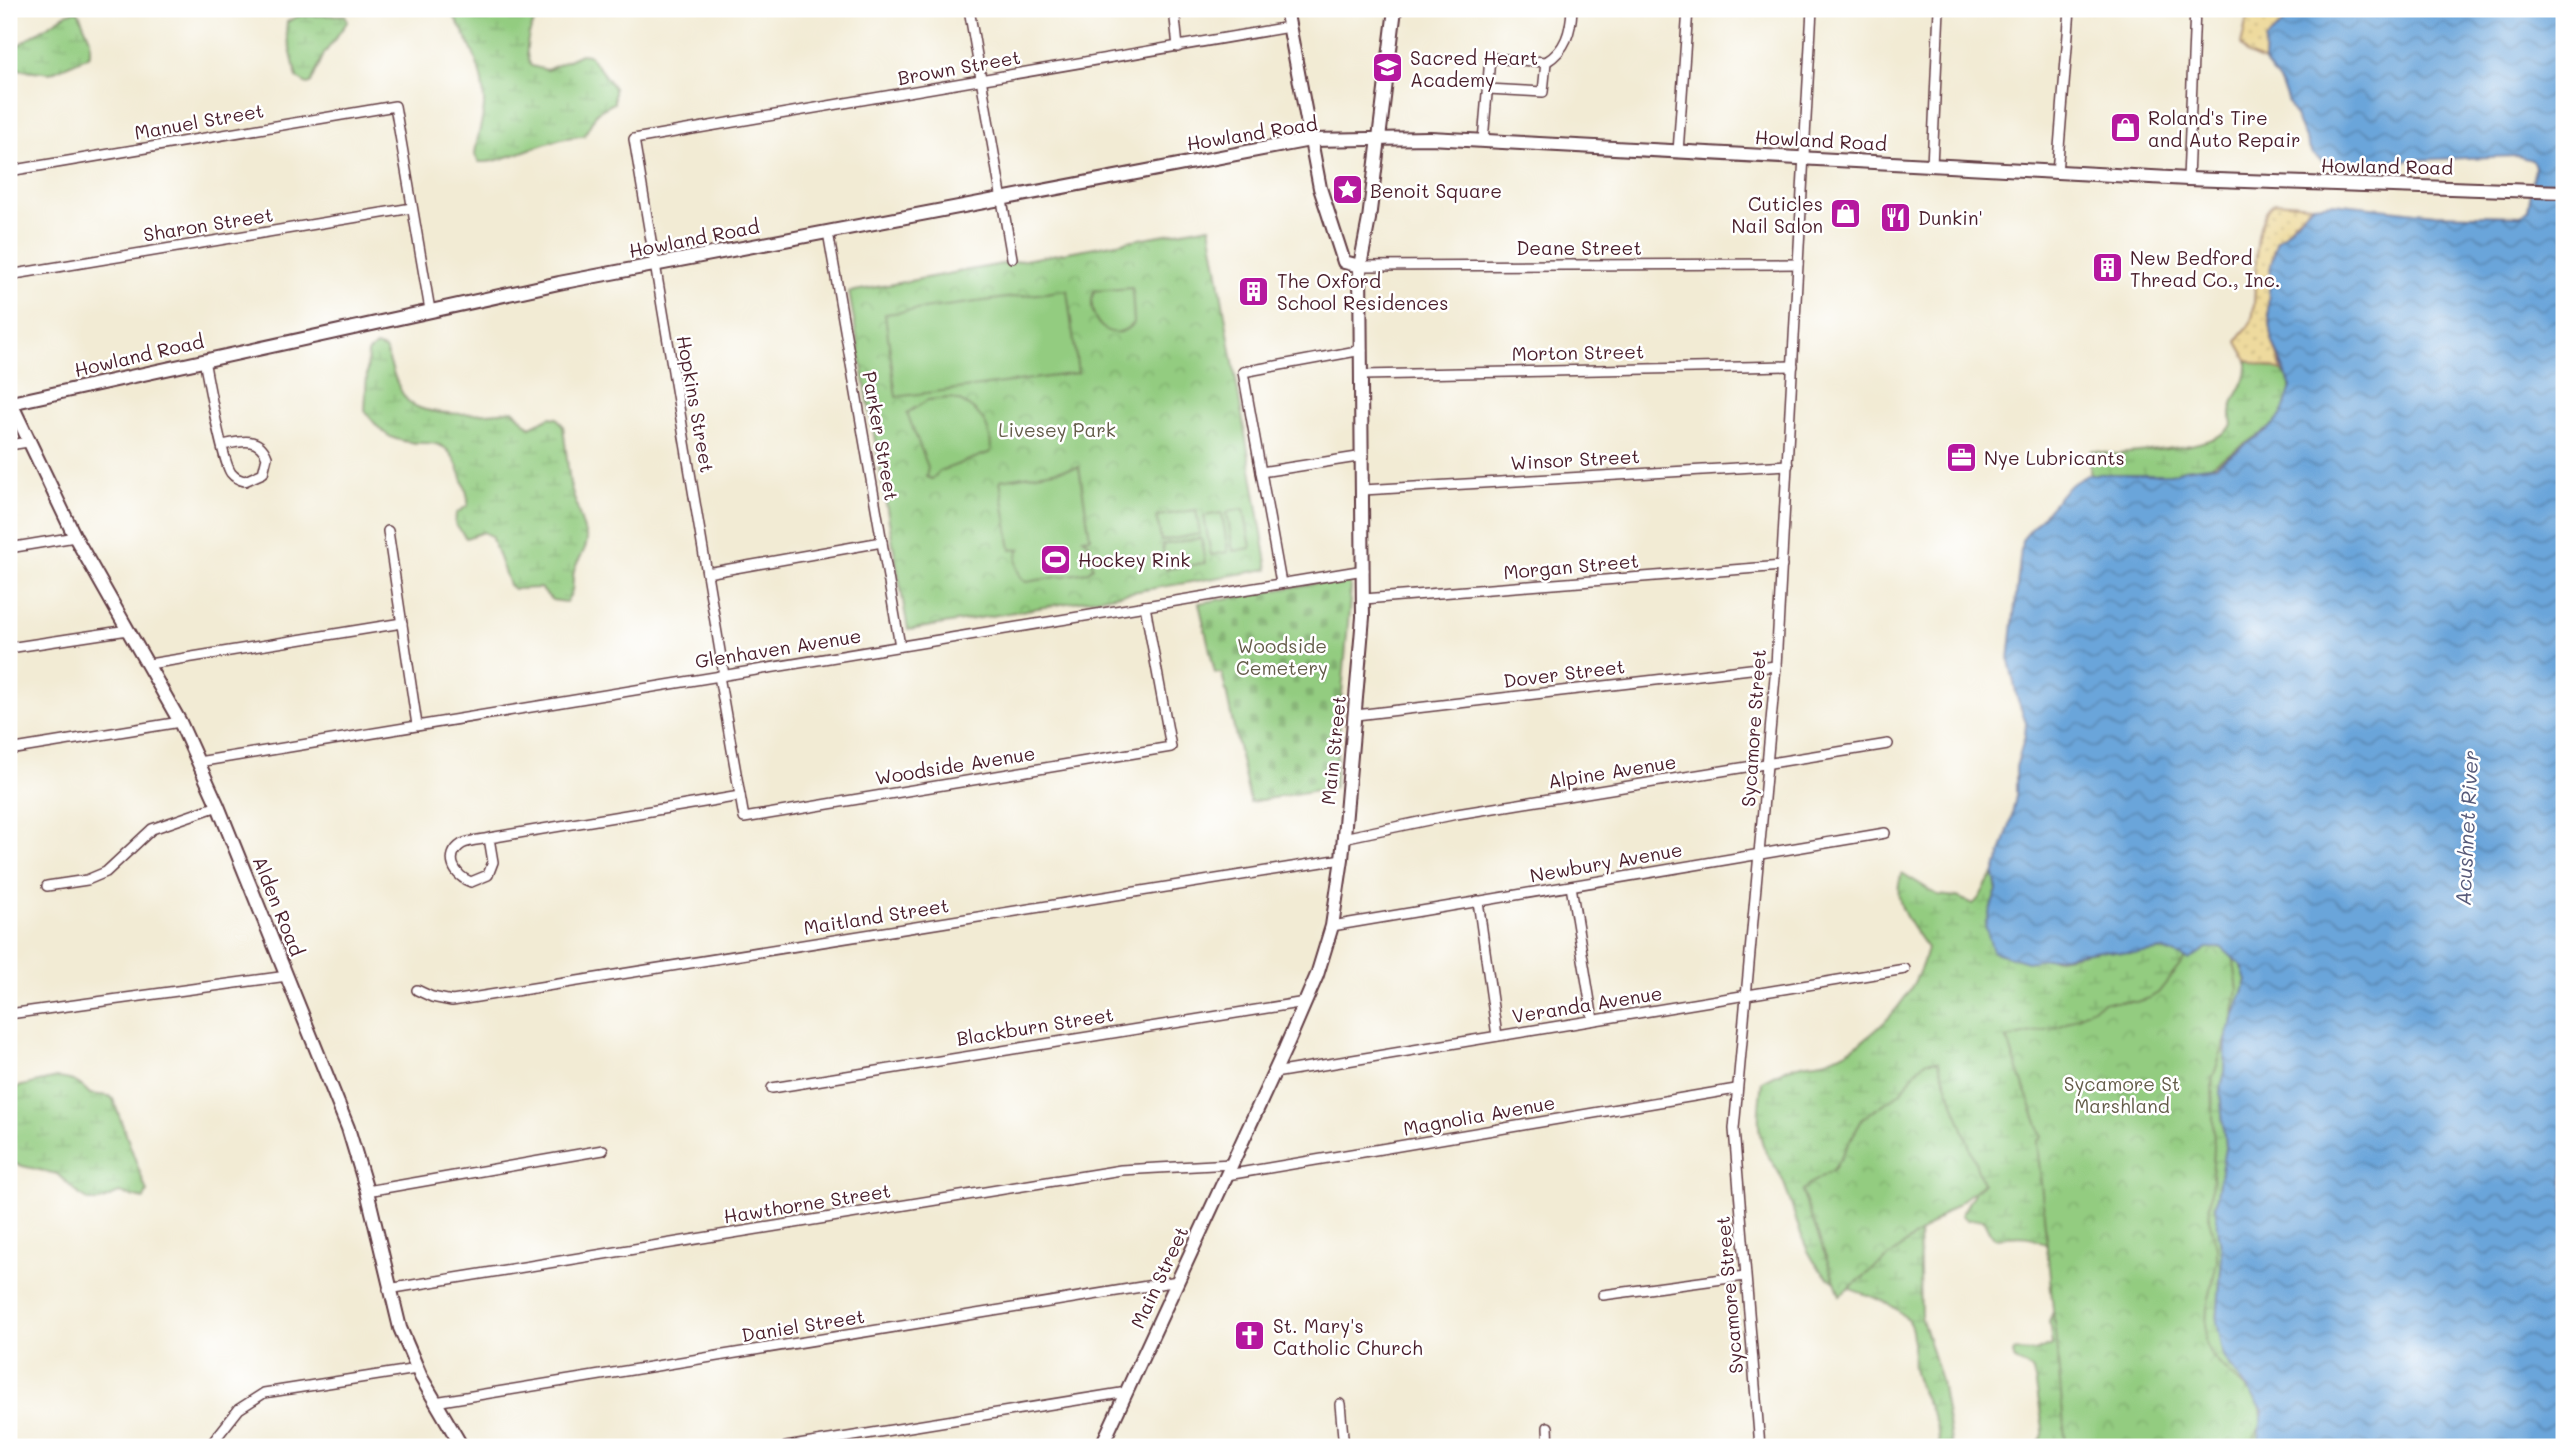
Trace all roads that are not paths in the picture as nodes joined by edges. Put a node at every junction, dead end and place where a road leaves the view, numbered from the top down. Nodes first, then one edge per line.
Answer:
1 (969, 9) edge
2 (1174, 9) edge
3 (1286, 9) edge
4 (1395, 9) edge
5 (1572, 9) edge
6 (1688, 9) edge
7 (1812, 9) edge
8 (1938, 9) edge
9 (2070, 9) edge
10 (2196, 9) edge
11 (1289, 27) junction
12 (1178, 47) junction
13 (1546, 62) junction
14 (982, 82) junction
15 (1488, 89) junction
16 (634, 139) joint
17 (1379, 139) junction
18 (1310, 140) junction
19 (1483, 141) junction
20 (1678, 152) junction
21 (1803, 159) junction
22 (1932, 166) junction
23 (9, 171) edge
24 (2057, 173) junction
25 (2188, 179) junction
26 (2564, 192) edge
27 (1001, 198) junction
28 (412, 208) junction
29 (828, 232) junction
30 (1012, 258) dead end
31 (1798, 264) junction
32 (655, 265) junction
33 (1360, 266) junction
34 (9, 275) edge
35 (430, 310) junction
36 (1362, 350) junction
37 (204, 360) junction
38 (1793, 366) junction
39 (1363, 375) junction
40 (10, 401) edge
41 (28, 442) junction
42 (9, 445) edge
43 (223, 445) junction
44 (1364, 456) junction
45 (1788, 465) junction
46 (1261, 472) junction
47 (1363, 489) junction
48 (388, 531) dead end
49 (75, 537) junction
50 (882, 542) junction
51 (9, 548) edge
52 (1782, 566) junction
53 (1364, 570) junction
54 (707, 573) junction
55 (1281, 583) junction
56 (1364, 599) junction
57 (1145, 606) junction
58 (402, 624) junction
59 (128, 630) junction
60 (900, 646) junction
61 (9, 648) edge
62 (149, 664) junction
63 (1776, 666) junction
64 (721, 675) junction
65 (1356, 715) junction
66 (180, 722) junction
67 (417, 725) junction
68 (1888, 744) dead end
69 (9, 750) edge
70 (198, 762) junction
71 (1769, 762) junction
72 (740, 796) junction
73 (218, 806) junction
74 (744, 818) joint
75 (1885, 833) dead end
76 (489, 838) junction
77 (1343, 838) junction
78 (1761, 854) junction
79 (1342, 859) junction
80 (47, 886) dead end
81 (1571, 886) junction
82 (1478, 901) junction
83 (1332, 926) junction
84 (1905, 969) dead end
85 (287, 976) junction
86 (418, 989) dead end
87 (1746, 995) junction
88 (1305, 1002) junction
89 (9, 1014) edge
90 (1593, 1020) junction
91 (1497, 1036) junction
92 (1275, 1073) junction
93 (772, 1088) dead end
94 (1736, 1089) junction
95 (603, 1150) dead end
96 (1230, 1170) junction
97 (367, 1191) junction
98 (1745, 1276) junction
99 (1178, 1281) junction
100 (388, 1289) junction
101 (1603, 1295) dead end
102 (417, 1369) junction
103 (1127, 1392) junction
104 (435, 1402) junction
105 (1340, 1404) dead end
106 (1548, 1427) dead end
107 (209, 1447) edge
108 (462, 1447) edge
109 (786, 1447) edge
110 (1101, 1447) edge
111 (1344, 1447) edge
112 (1549, 1447) edge
113 (1760, 1447) edge

1 - 14 street
2 - 12 street
3 - 11 main road
4 - 17 main road, Main Street
5 - 13 street
6 - 20 street
7 - 21 street, Sycamore Street
8 - 22 street
9 - 24 street
10 - 25 street
11 - 12 street, Brown Street
11 - 18 main road
12 - 14 street, Brown Street
13 - 15 street
13 - 15 street
14 - 16 street, Brown Street
14 - 27 street
15 - 19 street
16 - 32 street, Hopkins Street
17 - 18 main road, Howland Road
17 - 19 main road, Howland Road
17 - 33 main road, Main Street
18 - 27 main road, Howland Road
18 - 33 main road
19 - 20 main road, Howland Road
20 - 21 main road, Howland Road
21 - 22 main road, Howland Road
21 - 31 street, Sycamore Street
22 - 24 main road, Howland Road
23 - 28 street, Manuel Street
24 - 25 main road, Howland Road
25 - 26 main road, Howland Road
27 - 29 main road, Howland Road
27 - 30 street
28 - 34 street, Sharon Street
28 - 35 street
29 - 32 main road, Howland Road
29 - 50 street, Parker Street
31 - 33 street, Deane Street
31 - 38 street, Sycamore Street
32 - 35 main road, Howland Road
32 - 54 street, Hopkins Street
33 - 36 main road, Main Street
35 - 37 main road, Howland Road
36 - 39 main road, Main Street
36 - 46 street
37 - 40 main road, Howland Road
37 - 43 street
38 - 39 street, Morton Street
38 - 45 street, Sycamore Street
39 - 44 main road, Main Street
40 - 41 main road, Alden Road
41 - 42 street
41 - 49 main road, Alden Road
43 - 43 street
44 - 46 street
44 - 47 main road, Main Street
45 - 47 street, Winsor Street
45 - 52 street, Sycamore Street
46 - 55 street
47 - 53 main road, Main Street
48 - 58 street
49 - 51 street
49 - 59 main road, Alden Road
50 - 54 street
50 - 60 street, Parker Street
52 - 56 street, Morgan Street
52 - 63 street, Sycamore Street
53 - 55 street, Glenhaven Avenue
53 - 56 main road, Main Street
54 - 64 street, Hopkins Street
55 - 57 street, Glenhaven Avenue
56 - 65 main road, Main Street
57 - 60 street, Glenhaven Avenue
57 - 74 street, Woodside Avenue
58 - 62 street
58 - 67 street
59 - 61 street
59 - 62 main road, Alden Road
60 - 64 street, Glenhaven Avenue
62 - 66 main road, Alden Road
63 - 65 street, Dover Street
63 - 71 street, Sycamore Street
64 - 67 street, Glenhaven Avenue
64 - 72 street, Hopkins Street
65 - 77 main road, Main Street
66 - 69 street
66 - 70 main road, Alden Road
67 - 70 street, Glenhaven Avenue
68 - 71 street, Alpine Avenue
70 - 73 main road, Alden Road
71 - 77 street, Alpine Avenue
71 - 78 street, Sycamore Street
72 - 74 street, Hopkins Street
72 - 76 street
73 - 80 street
73 - 85 main road, Alden Road
75 - 78 street, Newbury Avenue
76 - 76 street
77 - 79 main road, Main Street
78 - 81 street, Newbury Avenue
78 - 87 street, Sycamore Street
79 - 83 main road, Main Street
79 - 86 street, Maitland Street
81 - 82 street, Newbury Avenue
81 - 90 street
82 - 83 street, Newbury Avenue
82 - 91 street
83 - 88 main road, Main Street
84 - 87 street, Veranda Avenue
85 - 89 street
85 - 97 main road, Alden Road
87 - 90 street, Veranda Avenue
87 - 94 street, Sycamore Street
88 - 92 main road, Main Street
88 - 93 street, Blackburn Street
90 - 91 street, Veranda Avenue
91 - 92 street, Veranda Avenue
92 - 96 main road, Main Street
94 - 96 street, Magnolia Avenue
94 - 98 street, Sycamore Street
95 - 97 street
96 - 99 main road, Main Street
96 - 100 street, Hawthorne Street
97 - 100 main road, Alden Road
98 - 101 street
98 - 113 street, Sycamore Street
99 - 103 main road, Main Street
99 - 104 street, Daniel Street
100 - 102 main road, Alden Road
102 - 104 main road, Alden Road
102 - 107 street
103 - 109 street
103 - 110 main road, Main Street
104 - 108 main road, Alden Road
105 - 111 street
106 - 112 street

